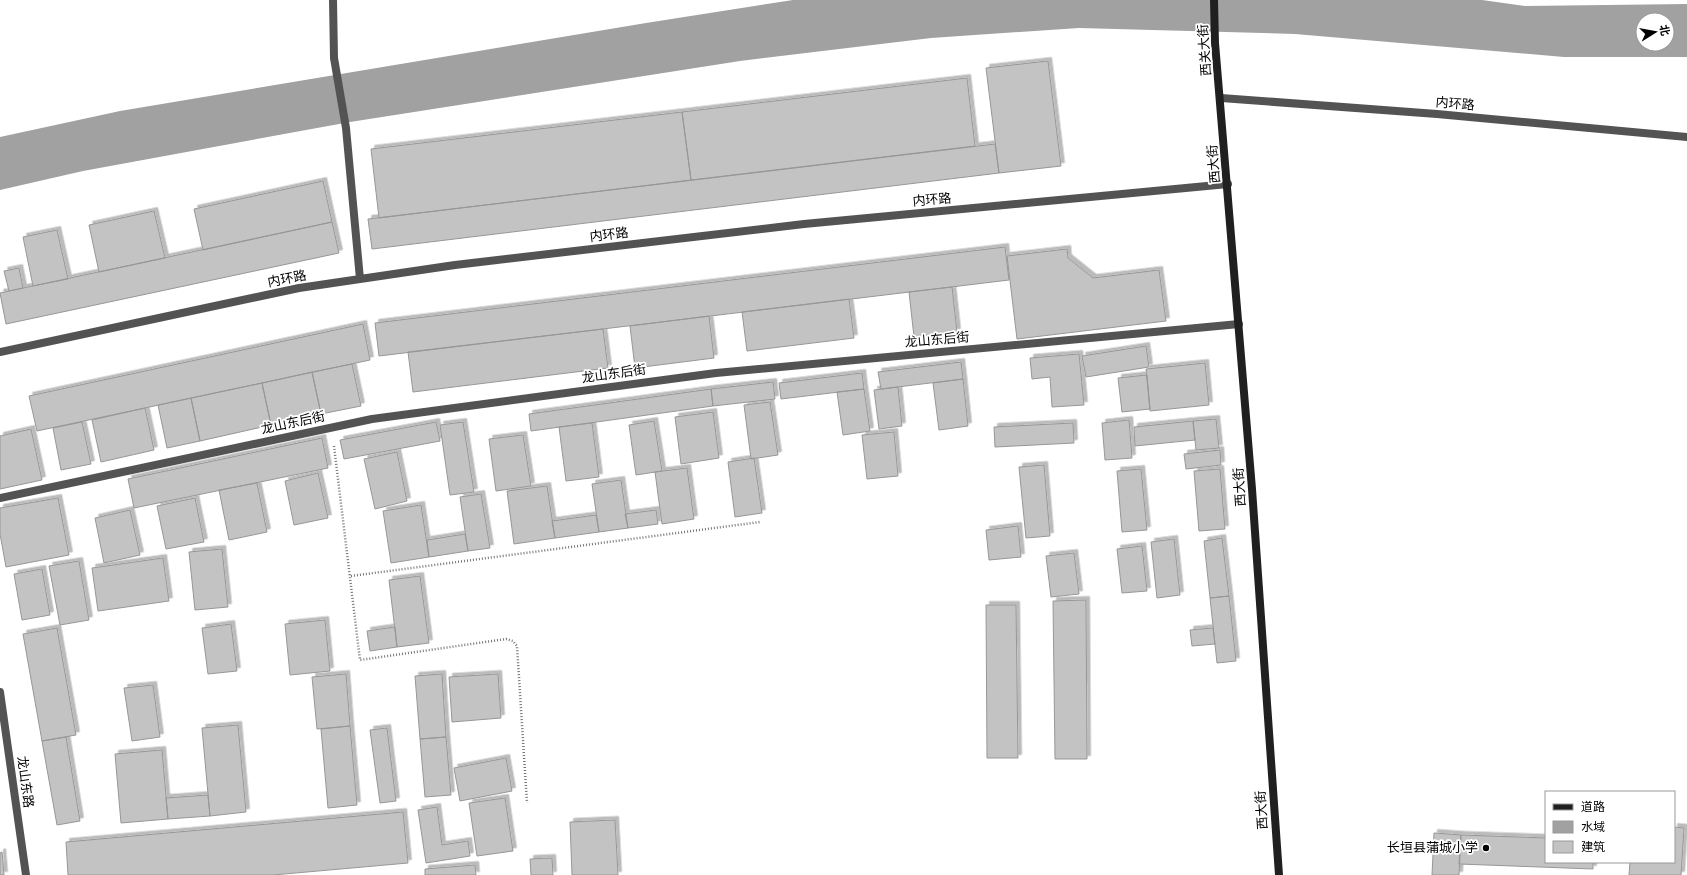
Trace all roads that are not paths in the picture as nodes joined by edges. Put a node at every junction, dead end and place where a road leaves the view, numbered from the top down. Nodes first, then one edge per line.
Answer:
1 (333, 0) edge
2 (1214, 0) edge
3 (1221, 98) junction
4 (1687, 137) edge
5 (1228, 184) junction
6 (360, 279) junction
7 (1239, 324) junction
8 (0, 352) edge
9 (0, 498) edge
10 (0, 692) edge
11 (26, 875) edge
12 (1279, 875) edge

1 - 6 street
2 - 3 main road, 西关大街
3 - 4 street, 内环路
3 - 5 main road, 西大街
5 - 6 street, 内环路
5 - 7 main road, 西大街
6 - 8 street, 内环路
7 - 9 street, 龙山东后街
7 - 12 main road, 西大街
10 - 11 street, 龙山东路

